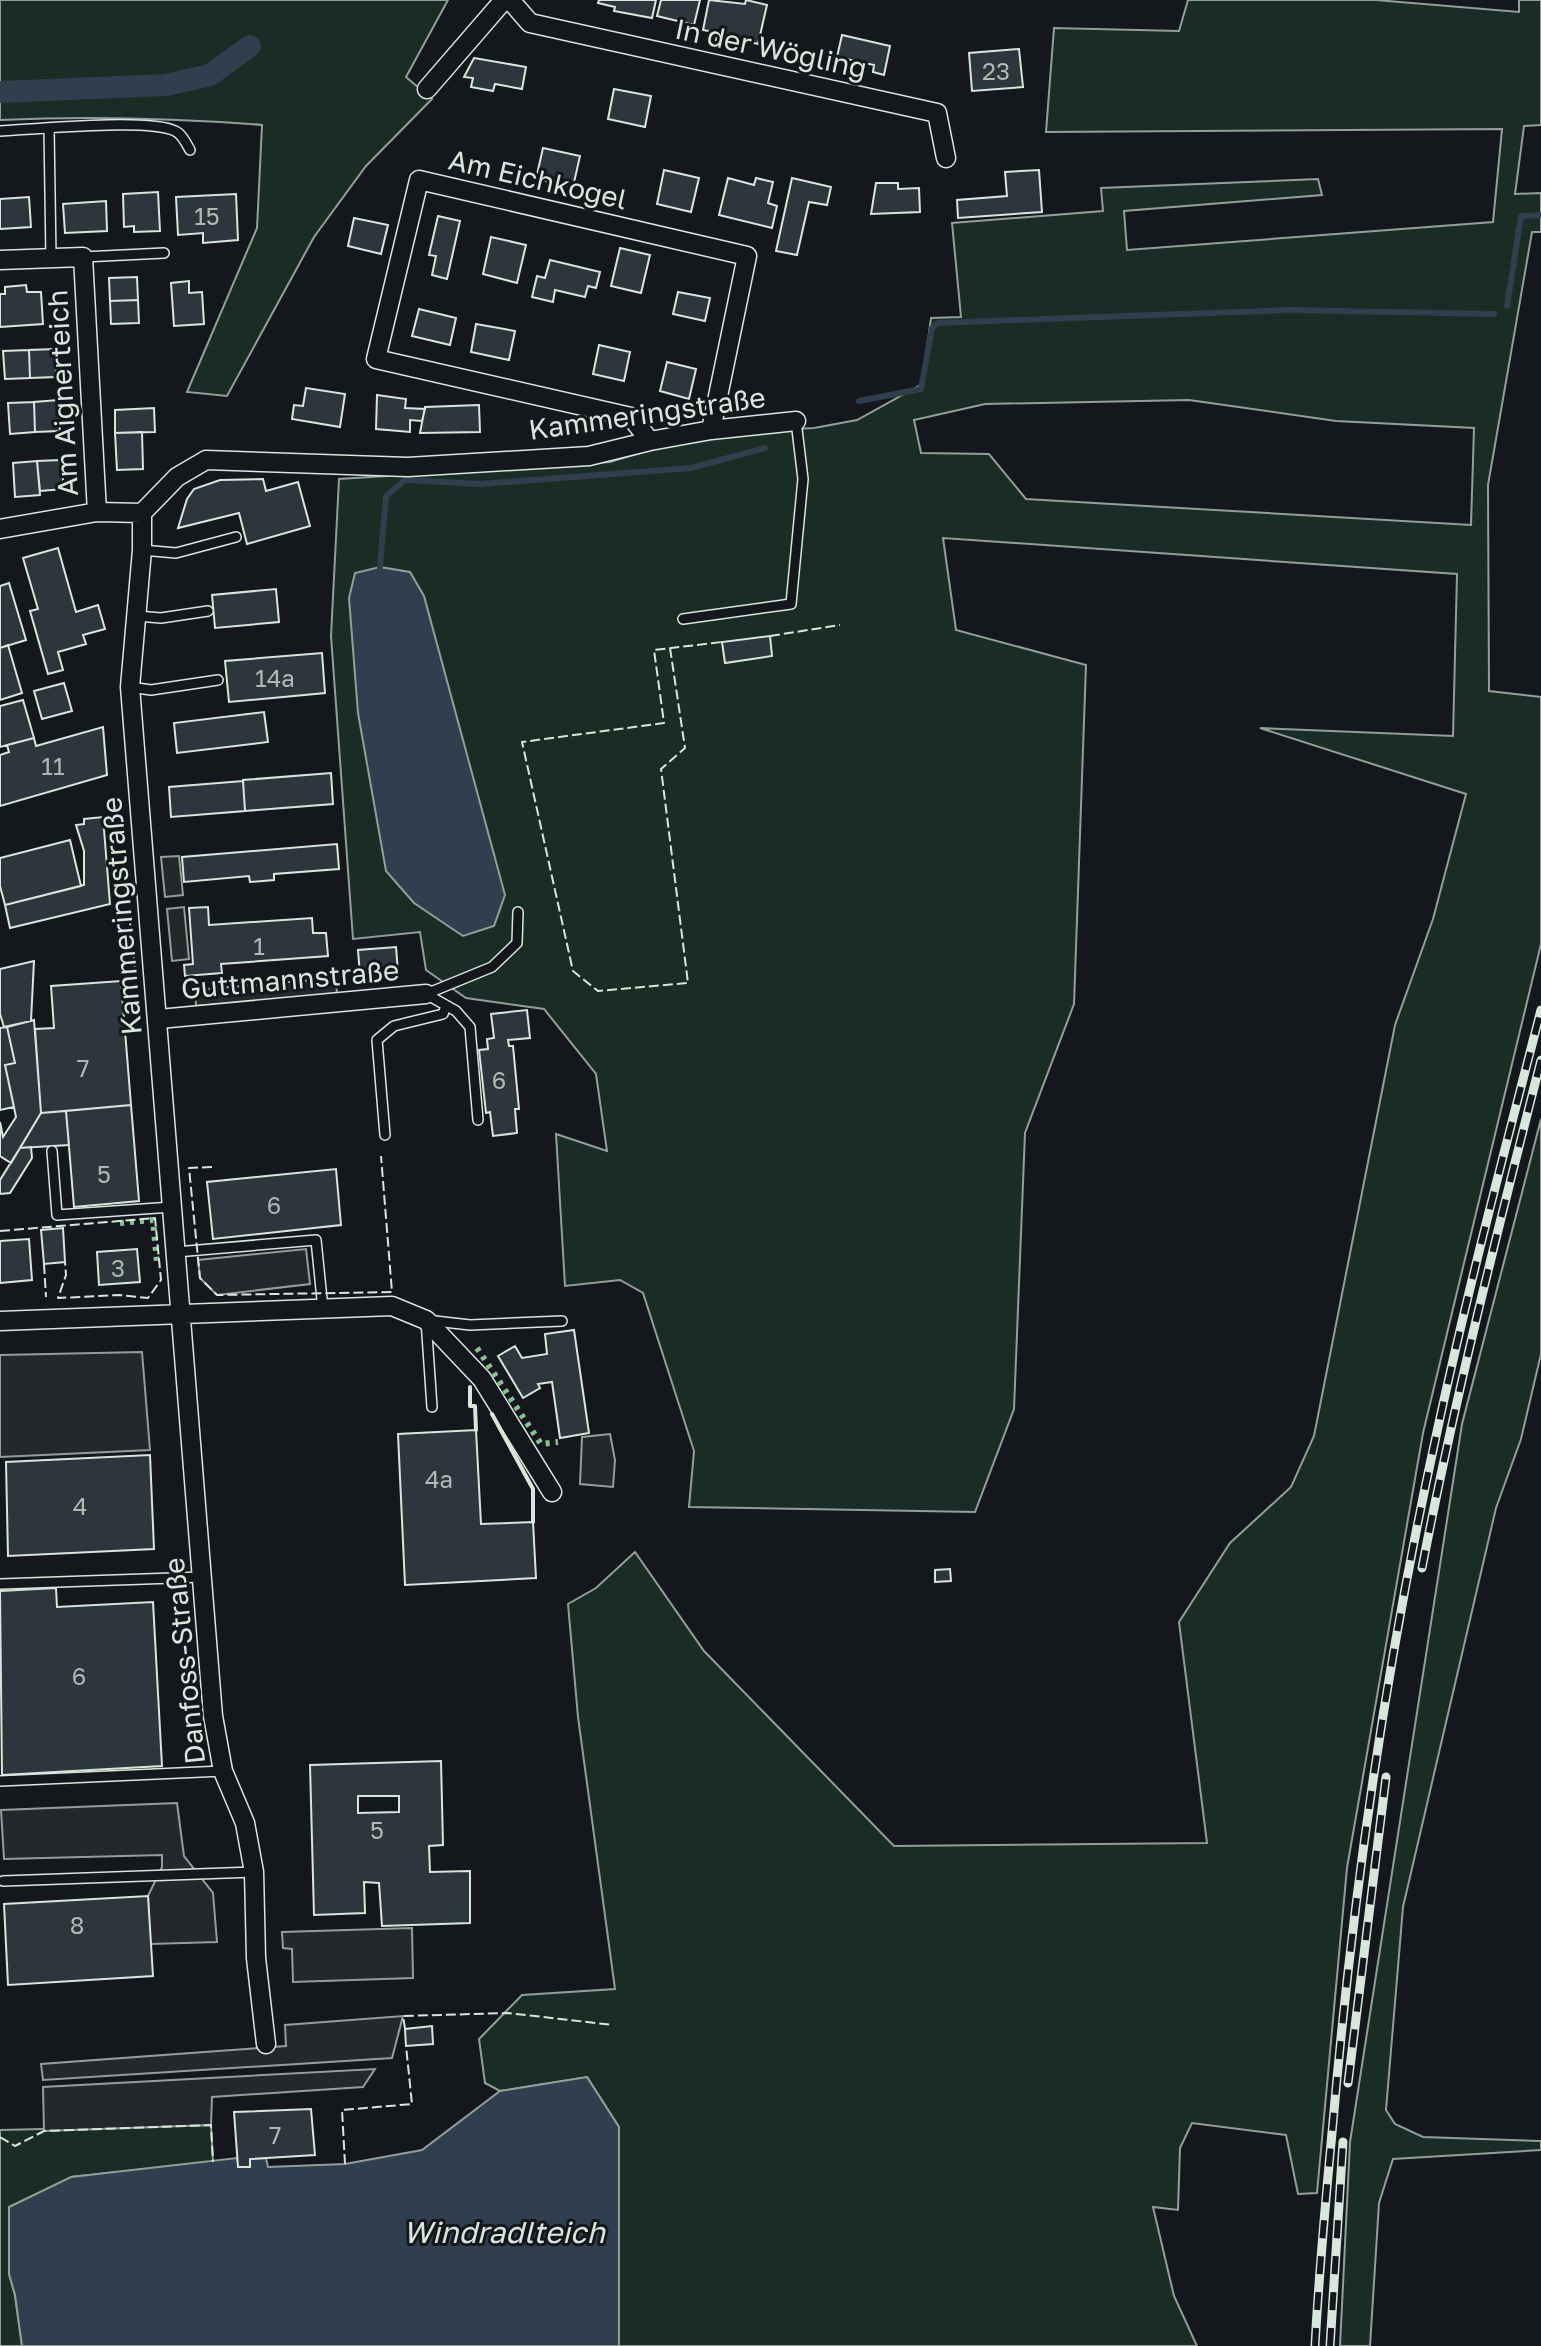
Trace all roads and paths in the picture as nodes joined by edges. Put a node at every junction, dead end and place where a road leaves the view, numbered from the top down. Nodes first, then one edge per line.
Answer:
1 (507, 0) edge
2 (427, 89) dead end
3 (49, 128) junction
4 (0, 131) edge
5 (190, 150) dead end
6 (946, 158) dead end
7 (164, 253) dead end
8 (83, 257) junction
9 (51, 258) junction
10 (0, 260) edge
11 (796, 421) joint
12 (711, 430) junction
13 (650, 441) junction
14 (97, 512) junction
15 (142, 513) junction
16 (0, 529) edge
17 (236, 537) dead end
18 (142, 550) junction
19 (208, 611) dead end
20 (137, 616) junction
21 (683, 619) dead end
22 (218, 680) dead end
23 (130, 687) junction
24 (518, 912) dead end
25 (426, 994) junction
26 (446, 1006) junction
27 (159, 1019) junction
28 (478, 1120) dead end
29 (385, 1135) dead end
30 (52, 1151) dead end
31 (172, 1207) junction
32 (176, 1252) junction
33 (323, 1309) junction
34 (180, 1314) junction
35 (426, 1320) junction
36 (0, 1321) edge
37 (562, 1321) dead end
38 (432, 1407) dead end
39 (552, 1492) dead end
40 (202, 1577) junction
41 (0, 1584) edge
42 (223, 1771) junction
43 (0, 1781) edge
44 (254, 1872) junction
45 (3, 1881) dead end
46 (266, 2044) dead end

1 - 2 street
1 - 6 street, In der Wögling
3 - 4 lane
3 - 5 lane
3 - 9 lane
7 - 8 lane
8 - 9 street, Am Aignerteich
8 - 14 street, Am Aignerteich
9 - 10 street, Am Aignerteich
11 - 12 street, Kammeringstraße
11 - 21 lane
12 - 13 street, Kammeringstraße
12 - 13 street, Am Eichkogel
13 - 15 street, Kammeringstraße
14 - 15 street
14 - 16 street
15 - 18 street, Kammeringstraße
17 - 18 lane
18 - 20 street, Kammeringstraße
19 - 20 lane
20 - 23 street, Kammeringstraße
22 - 23 lane
23 - 27 street, Kammeringstraße
24 - 25 lane
25 - 26 lane
25 - 27 street, Guttmannstraße
26 - 28 lane
26 - 29 lane
27 - 31 street, Kammeringstraße
30 - 31 lane
31 - 32 street, Kammeringstraße
32 - 33 lane
32 - 34 street, Kammeringstraße
33 - 34 street
33 - 35 street
34 - 36 street
34 - 40 street, Danfoss-Straße
35 - 37 lane
35 - 38 lane
35 - 39 street
40 - 41 lane
40 - 42 street, Danfoss-Straße
42 - 43 lane
42 - 44 street, Danfoss-Straße
44 - 45 lane
44 - 46 street, Danfoss-Straße

